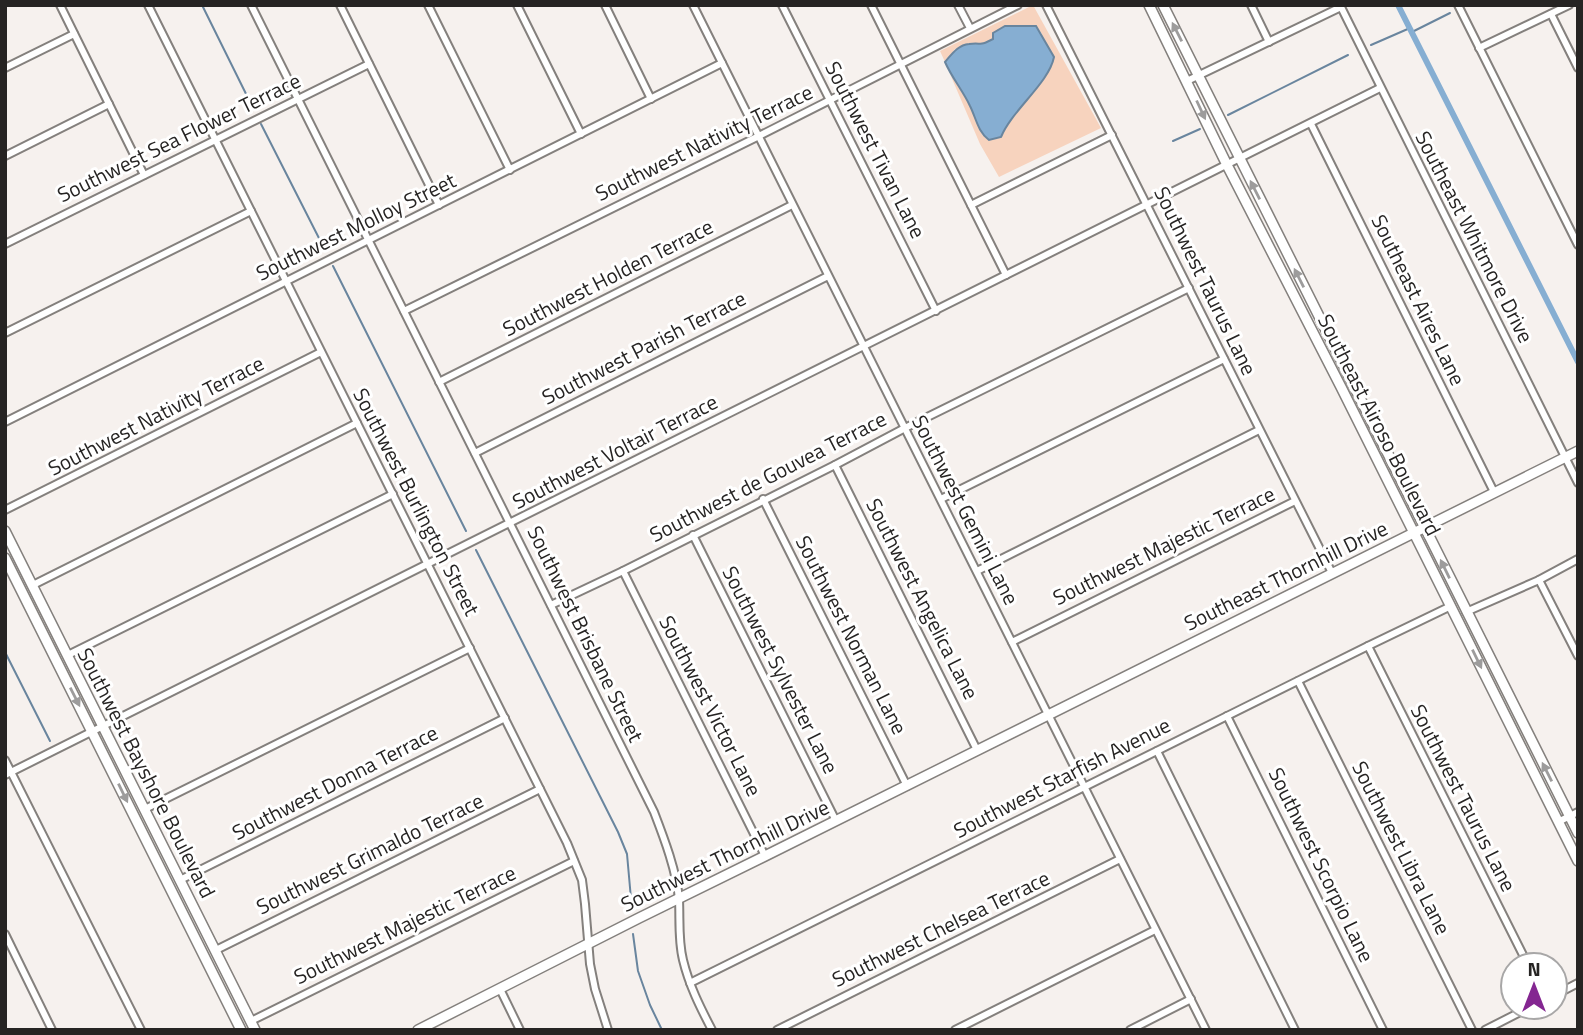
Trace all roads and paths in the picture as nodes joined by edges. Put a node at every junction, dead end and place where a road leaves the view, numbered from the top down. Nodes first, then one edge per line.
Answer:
1 (60, 5) edge
2 (148, 5) edge
3 (251, 5) edge
4 (340, 5) edge
5 (428, 5) edge
6 (517, 5) edge
7 (605, 5) edge
8 (693, 5) edge
9 (782, 5) edge
10 (871, 5) edge
11 (958, 5) edge
12 (1018, 5) edge
13 (1046, 5) edge
14 (1149, 5) edge
15 (1163, 5) edge
16 (1251, 5) edge
17 (1458, 5) edge
18 (1569, 5) edge
19 (1340, 6) edge
20 (1551, 15) junction
21 (970, 29) junction
22 (74, 34) junction
23 (1269, 42) junction
24 (1479, 48) junction
25 (722, 63) junction
26 (369, 64) junction
27 (900, 64) junction
28 (5, 68) edge
29 (1578, 68) edge
30 (1199, 75) junction
31 (1187, 81) junction
32 (1380, 89) junction
33 (298, 98) junction
34 (652, 99) junction
35 (830, 100) junction
36 (109, 104) junction
37 (1311, 124) junction
38 (581, 134) junction
39 (1112, 135) junction
40 (760, 136) junction
41 (215, 139) junction
42 (5, 156) edge
43 (1239, 159) junction
44 (1227, 165) junction
45 (510, 170) junction
46 (144, 175) junction
47 (439, 205) junction
48 (792, 205) junction
49 (971, 205) junction
50 (1148, 205) junction
51 (251, 211) junction
52 (369, 240) junction
53 (5, 244) edge
54 (1578, 244) edge
55 (1006, 275) junction
56 (828, 276) junction
57 (286, 281) junction
58 (1189, 288) junction
59 (404, 311) junction
60 (936, 311) junction
61 (5, 333) edge
62 (865, 347) junction
63 (321, 352) junction
64 (1224, 359) junction
65 (439, 382) junction
66 (5, 422) edge
67 (357, 424) junction
68 (905, 428) junction
69 (1259, 430) junction
70 (1578, 451) edge
71 (475, 453) junction
72 (1565, 458) junction
73 (835, 465) junction
74 (1578, 483) edge
75 (1494, 492) junction
76 (393, 494) junction
77 (763, 499) junction
78 (941, 499) junction
79 (1294, 501) junction
80 (5, 510) edge
81 (510, 524) junction
82 (1424, 527) junction
83 (5, 531) edge
84 (1414, 533) junction
85 (693, 536) junction
86 (5, 549) edge
87 (5, 558) edge
88 (1578, 559) edge
89 (428, 565) junction
90 (623, 571) junction
91 (977, 571) junction
92 (1332, 573) junction
93 (1539, 580) junction
94 (33, 585) junction
95 (24, 596) junction
96 (551, 605) junction
97 (1451, 606) junction
98 (1466, 612) junction
99 (1012, 642) junction
100 (62, 643) junction
101 (1368, 646) junction
102 (470, 648) junction
103 (68, 656) junction
104 (1578, 656) edge
105 (1298, 681) junction
106 (1048, 714) junction
107 (1227, 716) junction
108 (505, 718) junction
109 (103, 727) junction
110 (92, 732) junction
111 (977, 750) junction
112 (1157, 751) junction
113 (5, 760) edge
114 (8, 774) edge
115 (907, 786) junction
116 (1085, 787) junction
117 (540, 789) junction
118 (145, 809) junction
119 (1574, 814) edge
120 (836, 821) junction
121 (1558, 822) junction
122 (1578, 833) edge
123 (765, 856) junction
124 (1120, 859) junction
125 (574, 860) junction
126 (1578, 861) edge
127 (180, 880) junction
128 (679, 898) junction
129 (179, 905) junction
130 (1155, 930) junction
131 (5, 934) edge
132 (588, 945) junction
133 (216, 950) junction
134 (1521, 951) edge
135 (213, 973) junction
136 (690, 983) junction
137 (500, 989) junction
138 (1191, 999) junction
139 (244, 1008) junction
140 (1503, 1021) edge
141 (253, 1026) edge
142 (431, 1027) edge
143 (52, 1030) edge
144 (141, 1030) edge
145 (241, 1030) edge
146 (418, 1030) edge
147 (520, 1030) edge
148 (608, 1030) edge
149 (712, 1030) edge
150 (777, 1030) edge
151 (955, 1030) edge
152 (1130, 1030) edge
153 (1206, 1030) edge
154 (1295, 1030) edge
155 (1383, 1030) edge
156 (1472, 1030) edge
157 (1485, 1030) edge

1 - 22 street
2 - 41 street, Southwest Burlington Street
3 - 33 street, Southwest Brisbane Street
4 - 26 street
5 - 45 street
6 - 38 street
7 - 34 street
8 - 25 street, Southwest Gemini Lane
9 - 35 street, Southwest Tivan Lane
10 - 27 street
11 - 21 street
12 - 21 street, Southwest Nativity Terrace
13 - 39 street, Southwest Taurus Lane
14 - 31 main road, Southeast Airoso Boulevard
30 -> 15 main road, Southeast Airoso Boulevard
16 - 23 street
17 - 24 street
18 - 20 street
19 - 23 street
19 - 32 street, Southeast Whitmore Drive
20 - 24 street
20 - 29 street
21 - 27 street, Southwest Nativity Terrace
22 - 28 street
22 - 36 street
23 - 30 street
24 - 54 street
25 - 34 street, Southwest Molloy Street
25 - 40 street, Southwest Gemini Lane
26 - 33 street, Southwest Sea Flower Terrace
26 - 47 street
27 - 35 street, Southwest Nativity Terrace
27 - 49 street
30 - 31 street
30 - 43 main road, Southeast Airoso Boulevard
31 -> 44 main road, Southeast Airoso Boulevard
32 - 37 street, Southwest Voltair Terrace
32 - 72 street, Southeast Whitmore Drive
33 - 41 street, Southwest Sea Flower Terrace
33 - 52 street, Southwest Brisbane Street
34 - 38 street, Southwest Molloy Street
35 - 40 street, Southwest Nativity Terrace
35 - 60 street, Southwest Tivan Lane
36 - 42 street
36 - 46 street
37 - 43 street, Southwest Voltair Terrace
37 - 75 street, Southeast Aires Lane
38 - 45 street, Southwest Molloy Street
39 - 49 street
39 - 50 street, Southwest Taurus Lane
40 - 48 street, Southwest Gemini Lane
40 - 59 street, Southwest Nativity Terrace
41 - 46 street, Southwest Sea Flower Terrace
41 - 51 street, Southwest Burlington Street
43 - 44 street, Southwest Voltair Terrace
82 -> 43 main road, Southeast Airoso Boulevard
44 - 50 street, Southwest Voltair Terrace
44 - 84 main road, Southeast Airoso Boulevard
45 - 47 street, Southwest Molloy Street
46 - 53 street, Southwest Sea Flower Terrace
47 - 52 street, Southwest Molloy Street
48 - 56 street, Southwest Gemini Lane
48 - 65 street, Southwest Holden Terrace
49 - 55 street
50 - 55 street, Southwest Voltair Terrace
50 - 58 street, Southwest Taurus Lane
51 - 57 street, Southwest Burlington Street
51 - 61 street
52 - 57 street, Southwest Molloy Street
52 - 59 street, Southwest Brisbane Street
55 - 60 street, Southwest Voltair Terrace
56 - 62 street, Southwest Gemini Lane
56 - 71 street, Southwest Parish Terrace
57 - 63 street, Southwest Burlington Street
57 - 66 street, Southwest Molloy Street
58 - 64 street, Southwest Taurus Lane
58 - 68 street, Southwest de Gouvea Terrace
59 - 65 street, Southwest Brisbane Street
60 - 62 street, Southwest Voltair Terrace
62 - 68 street, Southwest Gemini Lane
62 - 81 street, Southwest Voltair Terrace
63 - 67 street, Southwest Burlington Street
63 - 80 street, Southwest Nativity Terrace
64 - 69 street, Southwest Taurus Lane
64 - 78 street
65 - 71 street, Southwest Brisbane Street
67 - 76 street, Southwest Burlington Street
67 - 94 street
68 - 73 street, Southwest de Gouvea Terrace
68 - 78 street, Southwest Gemini Lane
69 - 79 street, Southwest Taurus Lane
69 - 91 street
70 - 72 main road, Southeast Thornhill Drive
71 - 81 street, Southwest Brisbane Street
72 - 74 street, Southeast Whitmore Drive
72 - 75 main road, Southeast Thornhill Drive
73 - 77 street, Southwest de Gouvea Terrace
73 - 111 street, Southwest Angelica Lane
75 - 82 main road, Southeast Thornhill Drive
76 - 89 street, Southwest Burlington Street
76 - 103 street
77 - 85 street, Southwest de Gouvea Terrace
77 - 115 street, Southwest Norman Lane
78 - 91 street, Southwest Gemini Lane
79 - 92 street, Southwest Taurus Lane
79 - 99 street, Southwest Majestic Terrace
81 - 89 street, Southwest Voltair Terrace
81 - 96 street, Southwest Brisbane Street
82 - 84 main road, Southeast Thornhill Drive
98 -> 82 main road, Southeast Airoso Boulevard
83 - 94 main road, Southwest Bayshore Boulevard
84 - 92 main road, Southeast Thornhill Drive
84 - 97 main road, Southeast Airoso Boulevard
85 - 90 street, Southwest de Gouvea Terrace
85 - 120 street, Southwest Sylvester Lane
86 - 94 main road
87 - 95 main road, Southwest Bayshore Boulevard
88 - 93 street
89 - 102 street, Southwest Burlington Street
89 - 109 street, Southwest Voltair Terrace
90 - 96 street, Southwest de Gouvea Terrace
90 - 123 street, Southwest Victor Lane
91 - 99 street, Southwest Gemini Lane
92 - 106 main road, Southeast Thornhill Drive
93 - 98 street
93 - 104 street
94 - 100 main road, Southwest Bayshore Boulevard
95 - 100 main road
95 -> 110 main road, Southwest Bayshore Boulevard
96 - 128 street, Southwest Brisbane Street
97 - 101 street, Southwest Starfish Avenue
97 -> 121 main road, Southeast Airoso Boulevard
119 -> 98 main road, Southeast Airoso Boulevard
99 - 106 street, Southwest Gemini Lane
100 - 103 main road, Southwest Bayshore Boulevard
101 - 105 street, Southwest Starfish Avenue
101 - 134 street, Southwest Taurus Lane
102 - 108 street, Southwest Burlington Street
102 - 118 street
103 - 109 main road, Southwest Bayshore Boulevard
105 - 107 street, Southwest Starfish Avenue
105 - 156 street, Southwest Libra Lane
106 - 111 main road, Southwest Thornhill Drive
106 - 116 street, Southwest Gemini Lane
107 - 112 street, Southwest Starfish Avenue
107 - 155 street, Southwest Scorpio Lane
108 - 117 street, Southwest Burlington Street
108 - 127 street, Southwest Donna Terrace
109 - 110 street, Southwest Voltair Terrace
109 - 118 main road, Southwest Bayshore Boulevard
110 - 114 street, Southwest Voltair Terrace
110 -> 129 main road, Southwest Bayshore Boulevard
111 - 115 main road, Southwest Thornhill Drive
112 - 116 street, Southwest Starfish Avenue
112 - 154 street
113 - 114 street
114 - 144 street
115 - 120 main road, Southwest Thornhill Drive
116 - 124 street, Southwest Gemini Lane
116 - 136 street, Southwest Starfish Avenue
117 - 125 street, Southwest Burlington Street
117 - 133 street, Southwest Grimaldo Terrace
118 - 127 main road, Southwest Bayshore Boulevard
119 - 121 street
119 - 122 main road, Southeast Airoso Boulevard
120 - 123 main road, Southwest Thornhill Drive
121 - 126 main road, Southeast Airoso Boulevard
123 - 128 main road, Southwest Thornhill Drive
124 - 130 street, Southwest Gemini Lane
124 - 150 street, Southwest Chelsea Terrace
125 - 132 street, Southwest Burlington Street
125 - 141 street, Southwest Majestic Terrace
127 - 133 main road, Southwest Bayshore Boulevard
128 - 132 main road, Southwest Thornhill Drive
128 - 136 street, Southwest Brisbane Street
129 - 133 main road
129 - 135 main road, Southwest Bayshore Boulevard
130 - 138 street, Southwest Gemini Lane
130 - 151 street
131 - 143 street
132 - 137 main road, Southwest Thornhill Drive
132 - 148 street, Southwest Burlington Street
133 - 139 main road, Southwest Bayshore Boulevard
135 - 139 main road
135 - 145 main road, Southwest Bayshore Boulevard
136 - 149 street, Southwest Brisbane Street
137 - 142 main road, Southwest Thornhill Drive
137 - 147 street
138 - 152 street
138 - 153 street, Southwest Gemini Lane
139 - 141 main road, Southwest Bayshore Boulevard
140 - 157 street
142 - 146 main road, Southwest Thornhill Drive

